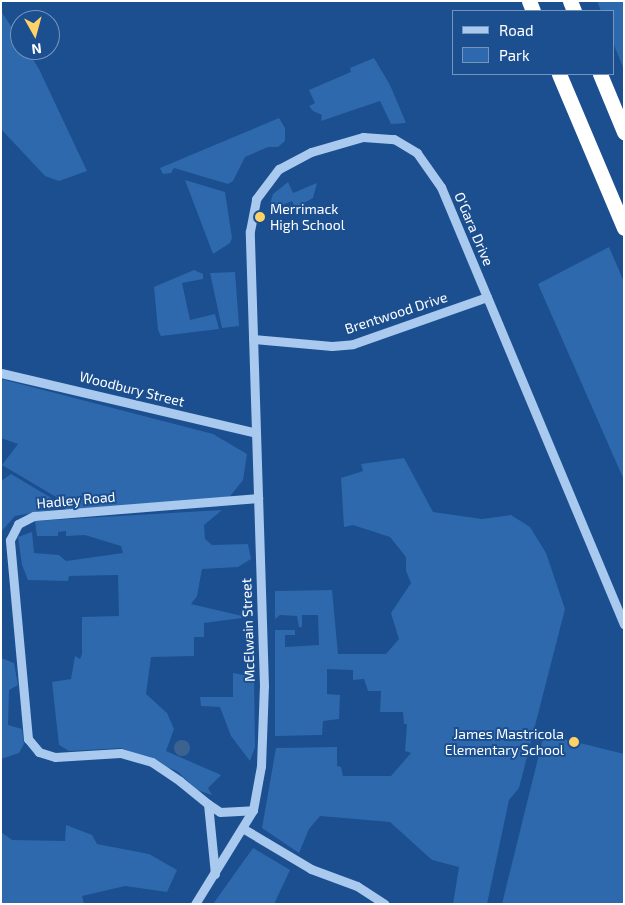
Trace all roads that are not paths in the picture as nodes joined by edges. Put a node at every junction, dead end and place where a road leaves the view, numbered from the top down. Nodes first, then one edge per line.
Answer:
1 (559, 75) edge
2 (600, 75) edge
3 (624, 132) edge
4 (624, 228) edge
5 (487, 297) junction
6 (253, 339) junction
7 (1, 373) edge
8 (256, 433) junction
9 (258, 498) junction
10 (624, 624) edge
11 (208, 804) junction
12 (253, 810) junction
13 (244, 829) junction
14 (215, 874) junction
15 (195, 904) edge
16 (385, 904) edge

1 - 4 highway
2 - 3 highway
5 - 6 street, Brentwood Drive
5 - 6 street, O'Gara Drive
5 - 10 street, O'Gara Drive
6 - 8 street, McElwain Street
7 - 8 street, Woodbury Street
8 - 9 street, McElwain Street
9 - 11 street, Hadley Road
9 - 12 street, McElwain Street
11 - 12 street, Hadley Road
11 - 14 street
12 - 13 street, McElwain Street
13 - 14 street, McElwain Street
13 - 16 street
14 - 15 street, McElwain Street

